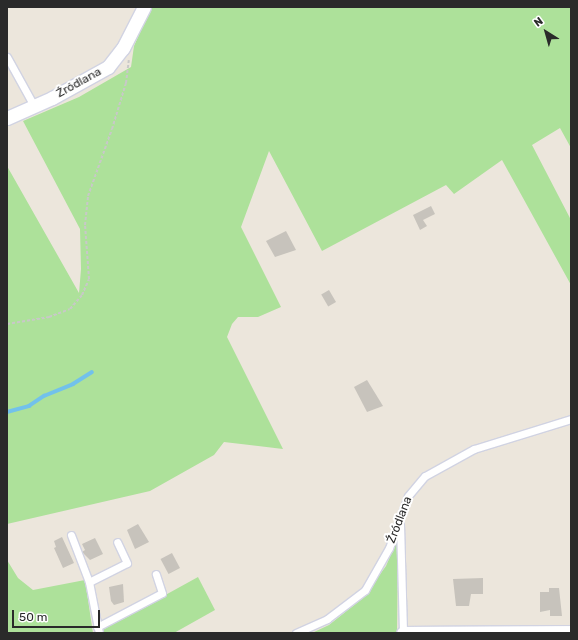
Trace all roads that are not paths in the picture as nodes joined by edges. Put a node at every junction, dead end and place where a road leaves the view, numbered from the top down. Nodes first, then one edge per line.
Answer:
1 (144, 7) edge
2 (7, 57) edge
3 (34, 106) junction
4 (7, 118) edge
5 (571, 419) edge
6 (400, 522) junction
7 (72, 535) dead end
8 (117, 542) dead end
9 (156, 574) dead end
10 (89, 582) junction
11 (98, 630) edge
12 (571, 632) edge
13 (296, 633) edge
14 (403, 633) edge

1 - 3 street, Źródlana
2 - 3 lane
3 - 4 street, Źródlana
5 - 6 lane, Źródlana
6 - 13 lane, Źródlana
6 - 14 lane
7 - 10 lane
8 - 10 lane
9 - 11 lane
10 - 11 lane
12 - 14 street

